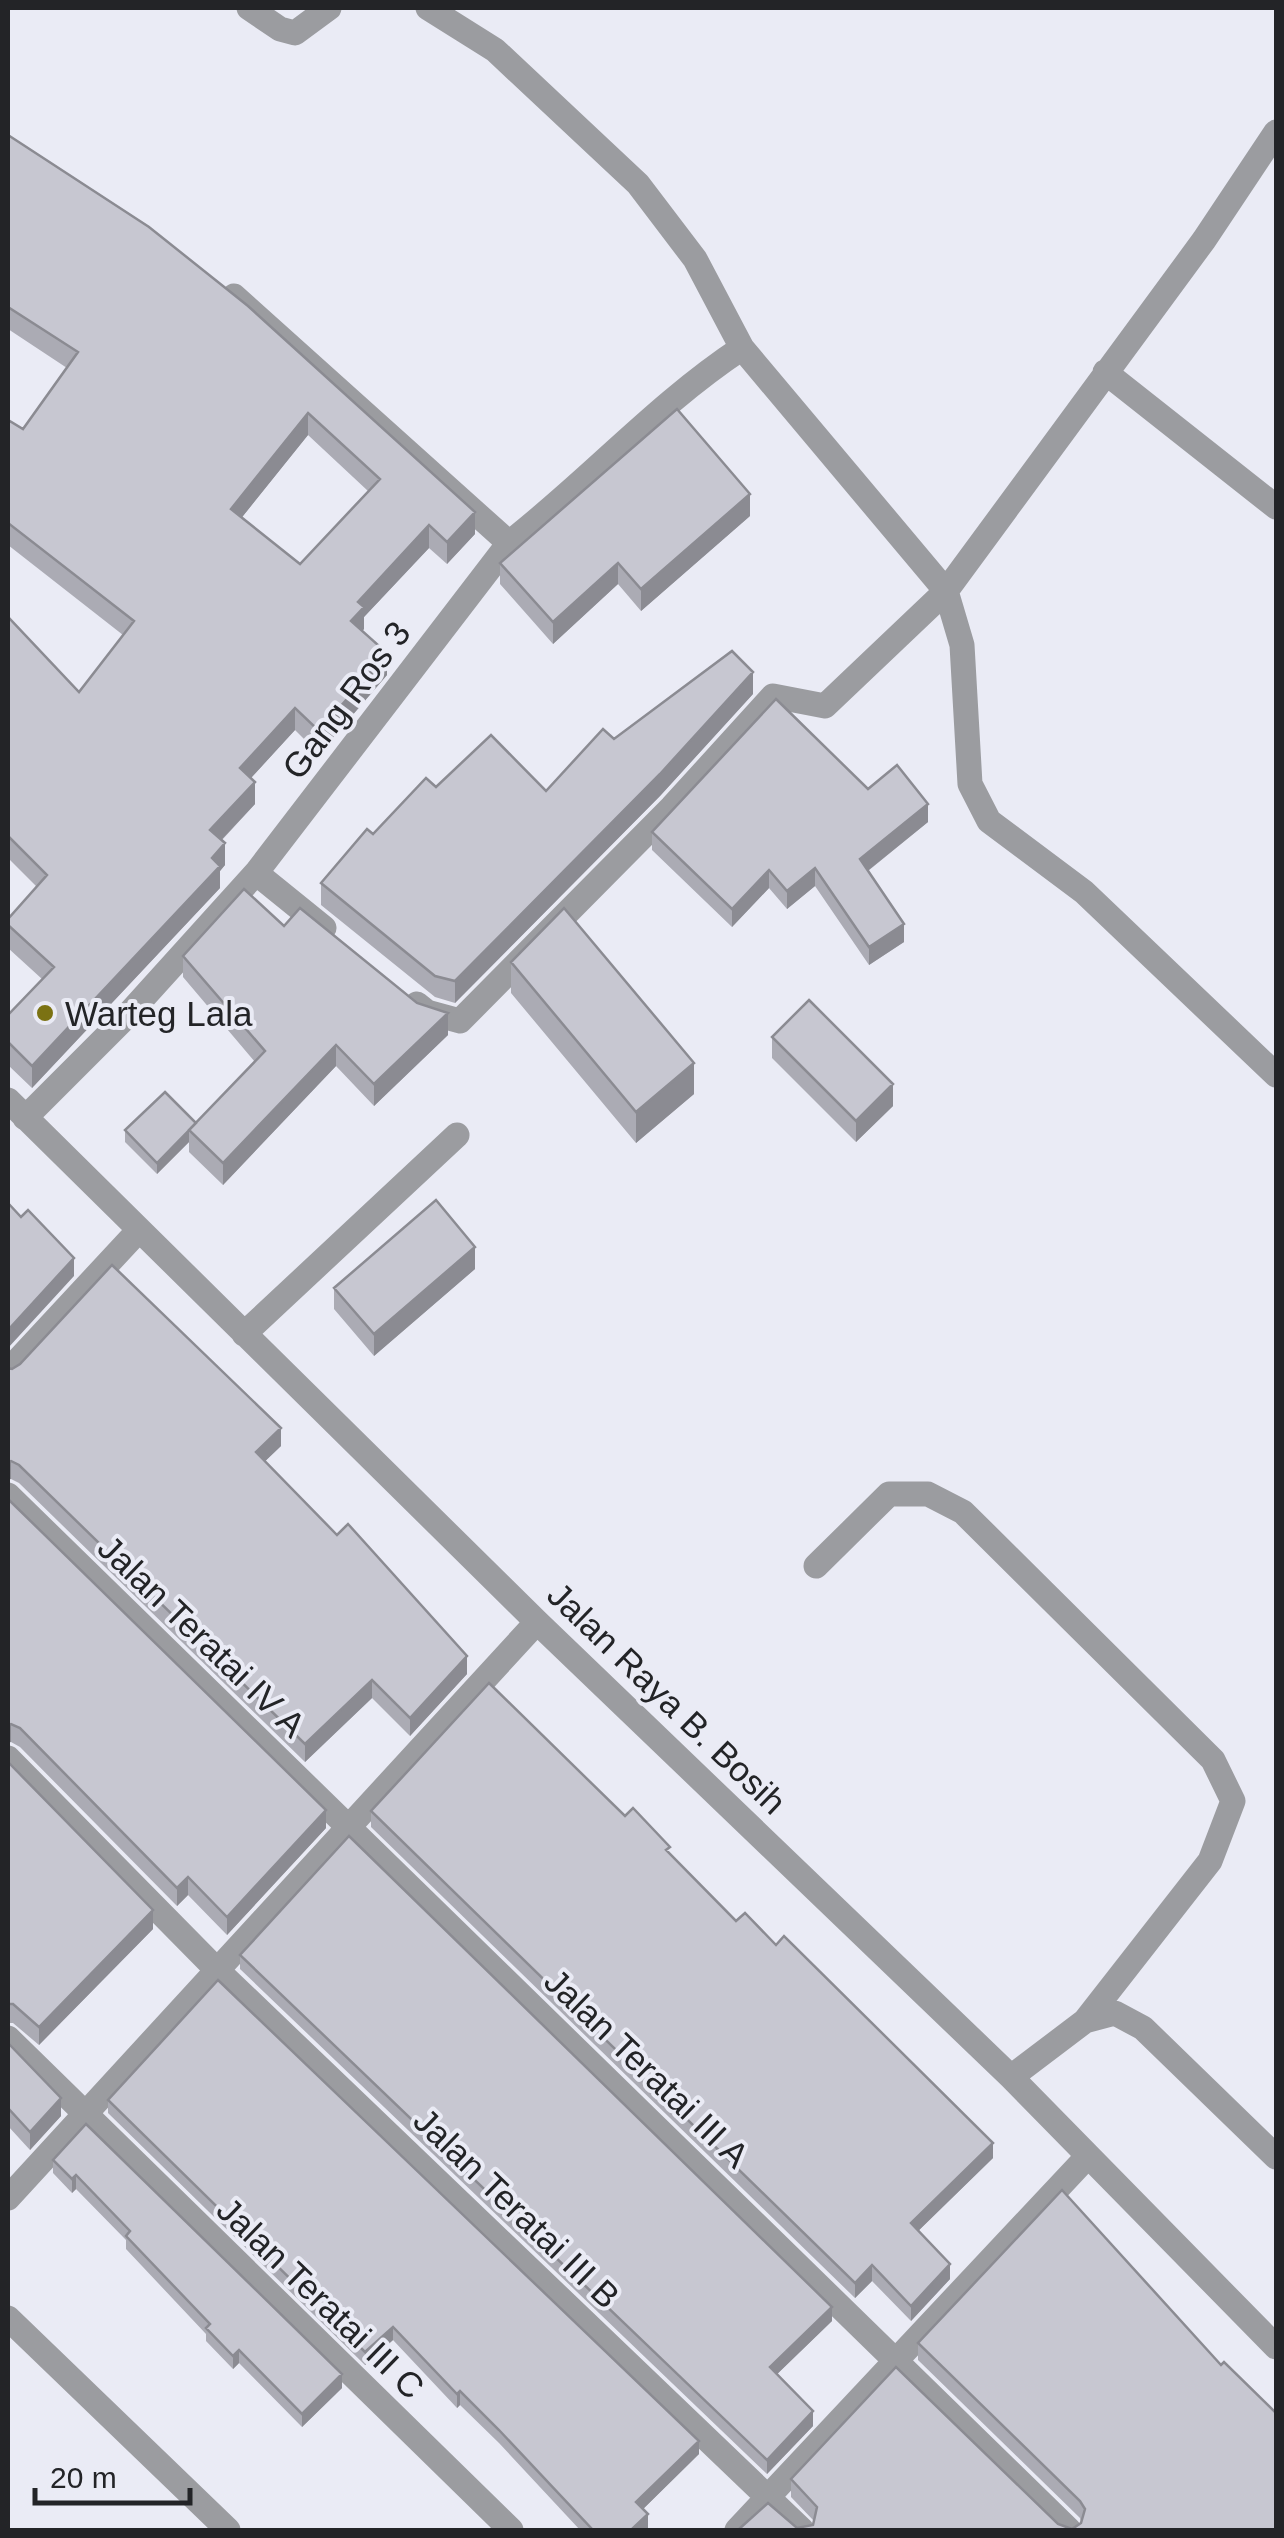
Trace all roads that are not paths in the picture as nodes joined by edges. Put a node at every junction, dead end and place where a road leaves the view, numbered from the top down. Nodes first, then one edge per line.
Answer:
1 (249, 8) edge
2 (329, 8) edge
3 (428, 8) edge
4 (1276, 132) edge
5 (216, 282) edge
6 (742, 348) junction
7 (1105, 372) junction
8 (1276, 507) edge
9 (509, 543) junction
10 (946, 591) junction
11 (256, 873) junction
12 (349, 949) edge
13 (396, 987) edge
14 (1276, 1076) edge
15 (16, 1109) edge
16 (457, 1135) dead end
17 (139, 1230) junction
18 (244, 1334) junction
19 (8, 1371) edge
20 (8, 1495) edge
21 (816, 1566) dead end
22 (537, 1622) junction
23 (8, 1758) edge
24 (348, 1828) junction
25 (217, 1970) junction
26 (1086, 2021) junction
27 (8, 2038) edge
28 (1011, 2077) junction
29 (83, 2116) junction
30 (1087, 2157) junction
31 (1276, 2157) edge
32 (8, 2198) edge
33 (8, 2318) edge
34 (1276, 2347) edge
35 (896, 2360) junction
36 (768, 2496) junction
37 (228, 2530) edge
38 (510, 2530) edge
39 (737, 2530) edge
40 (802, 2530) edge
41 (1069, 2530) edge

1 - 2 street
3 - 6 street
4 - 7 street
5 - 9 street
6 - 9 street, Gang Ros 3
6 - 10 street
7 - 8 street
7 - 10 street
9 - 11 street, Gang Ros 3
10 - 13 street
10 - 14 street
11 - 12 street
11 - 15 street, Gang Ros 3
15 - 17 street, Jalan Raya B. Bosih
16 - 18 street
17 - 18 street, Jalan Raya B. Bosih
17 - 19 street
18 - 22 street, Jalan Raya B. Bosih
20 - 24 street, Jalan Teratai IV A
21 - 26 street
22 - 24 street
22 - 28 street, Jalan Raya B. Bosih
23 - 25 street, Jalan Teratai III B
24 - 25 street
24 - 35 street, Jalan Teratai III A
25 - 29 street
25 - 36 street, Jalan Teratai III B
26 - 28 street
26 - 31 street
27 - 29 street, Jalan Teratai III C
28 - 30 street, Jalan Raya B. Bosih
29 - 32 street
29 - 38 street, Jalan Teratai III C
30 - 34 street, Jalan Raya B. Bosih
30 - 35 street
33 - 37 street
35 - 36 street
35 - 41 street, Jalan Teratai III A
36 - 39 street
36 - 40 street, Jalan Teratai III B

